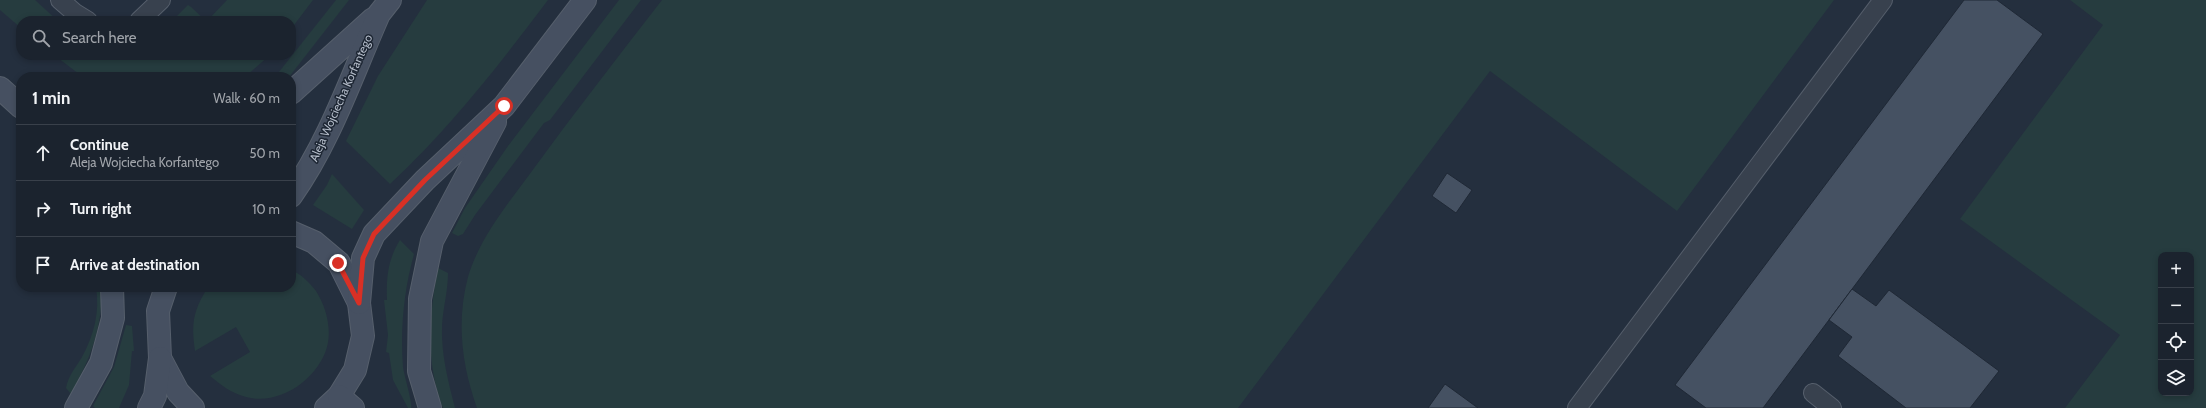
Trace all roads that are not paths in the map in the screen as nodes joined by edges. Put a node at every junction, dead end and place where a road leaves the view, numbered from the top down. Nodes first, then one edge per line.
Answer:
1 (60, 0) edge
2 (161, 0) edge
3 (585, 0) edge
4 (1883, 0) edge
5 (384, 7) edge
6 (79, 16) edge
7 (144, 16) edge
8 (296, 88) edge
9 (504, 106) junction
10 (296, 189) edge
11 (296, 234) edge
12 (112, 292) edge
13 (164, 292) edge
14 (359, 303) junction
15 (160, 358) junction
16 (1813, 393) dead end
17 (339, 404) edge
18 (1585, 405) edge
19 (76, 408) edge
20 (148, 408) edge
21 (193, 408) edge
22 (430, 408) edge
23 (1832, 408) edge

1 - 6 lane
2 - 7 lane
3 - 9 main road
4 - 18 lane
5 - 8 main road
5 - 10 main road, Aleja Wojciecha Korfantego
9 - 14 main road
9 - 22 main road
11 - 14 main road
12 - 19 main road
13 - 15 main road
14 - 17 main road
15 - 20 main road
15 - 21 main road
16 - 23 lane

